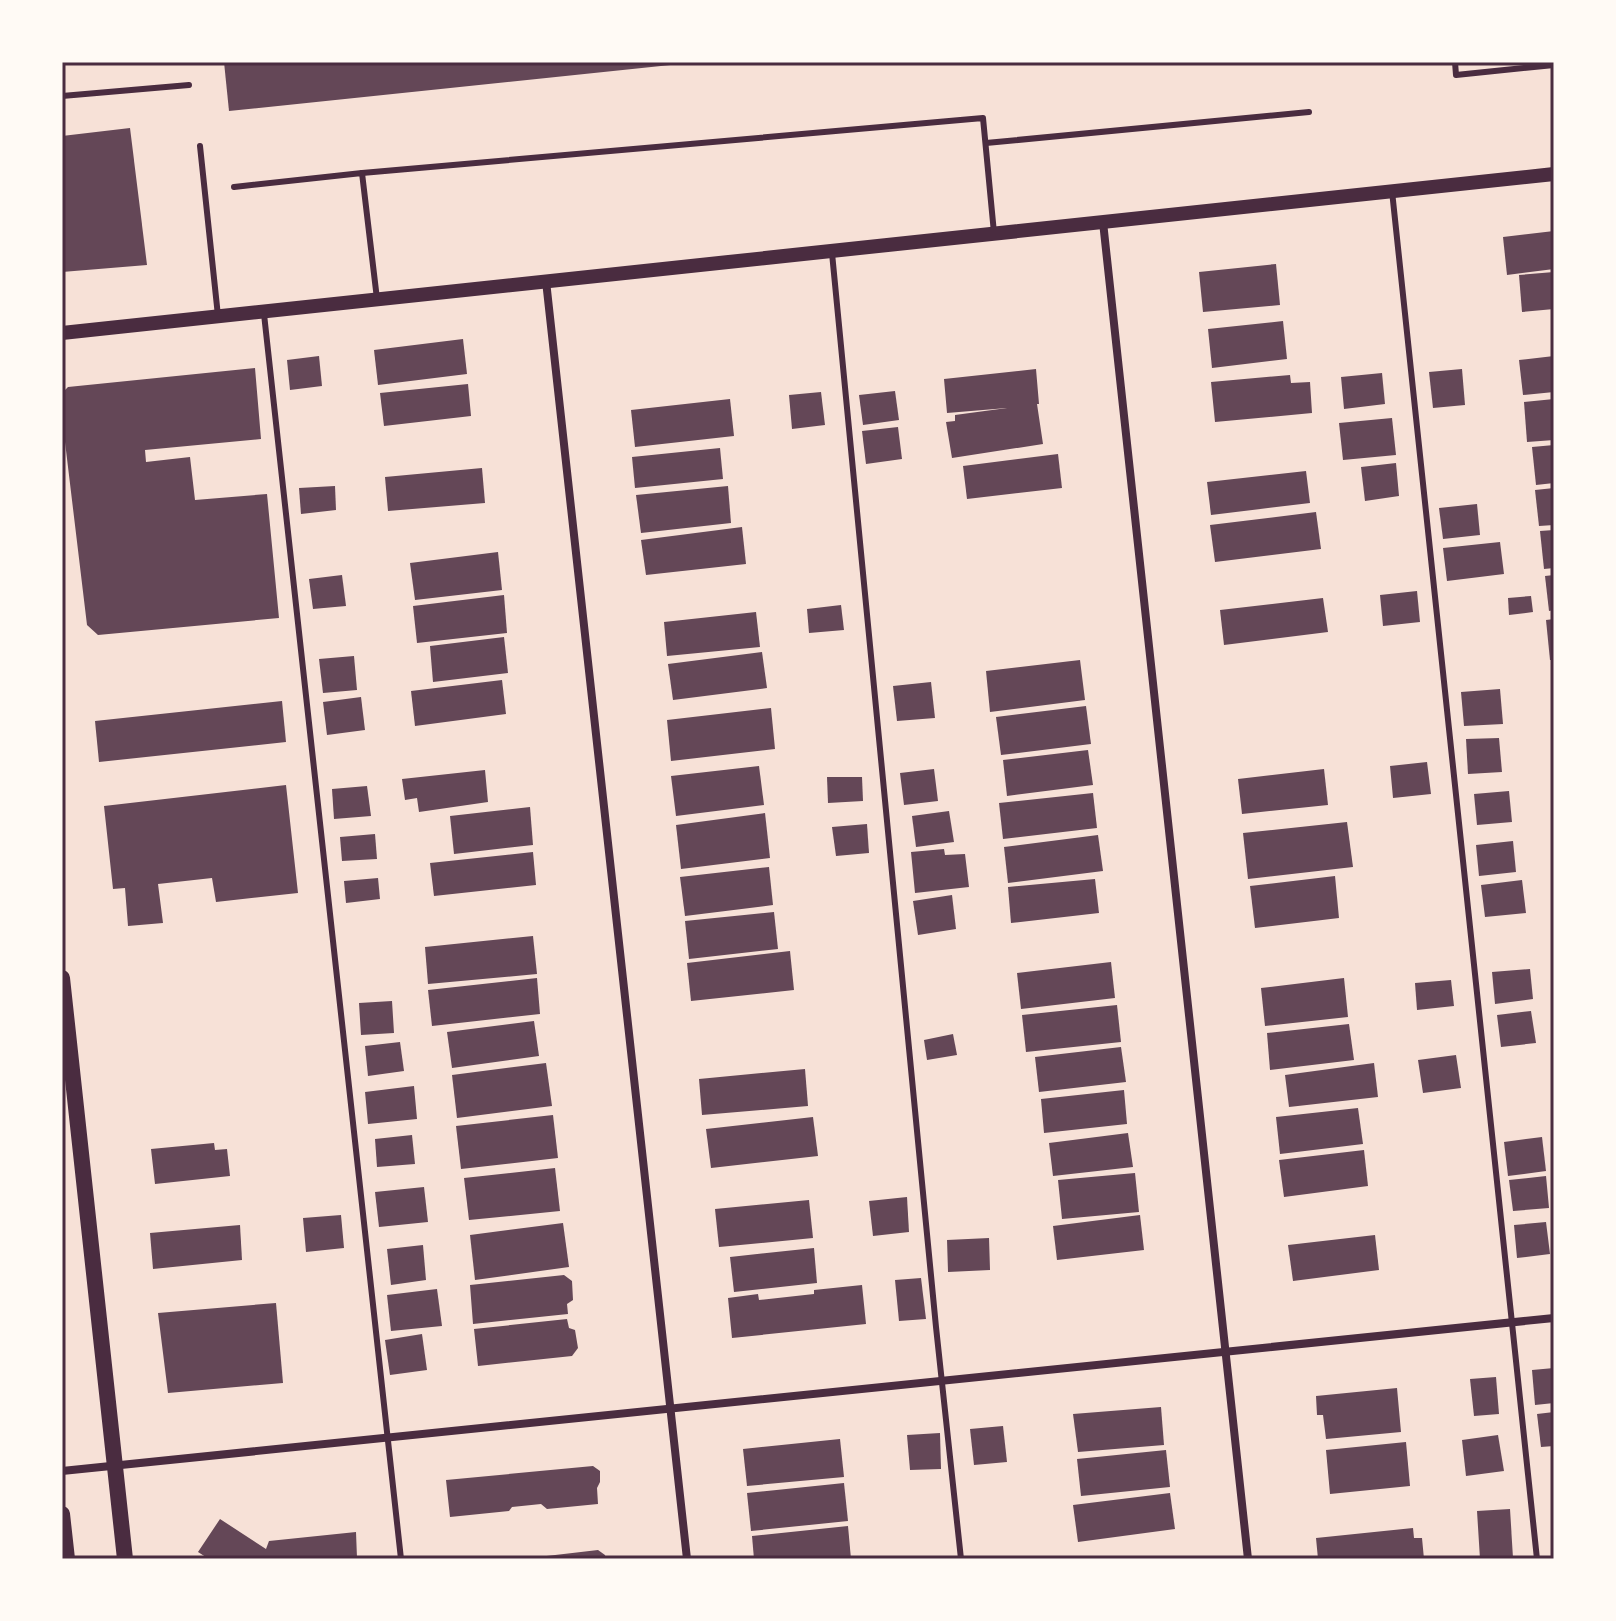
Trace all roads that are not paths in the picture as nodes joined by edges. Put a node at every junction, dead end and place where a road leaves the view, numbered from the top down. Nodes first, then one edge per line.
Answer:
1 (1455, 62) edge
2 (1554, 65) edge
3 (189, 85) dead end
4 (62, 96) edge
5 (1309, 112) dead end
6 (986, 143) junction
7 (200, 146) dead end
8 (362, 173) junction
9 (1554, 174) edge
10 (234, 187) dead end
11 (1392, 191) junction
12 (1103, 222) junction
13 (994, 233) junction
14 (831, 251) junction
15 (546, 281) junction
16 (377, 299) junction
17 (264, 312) junction
18 (218, 316) junction
19 (62, 333) edge
20 (62, 978) edge
21 (1554, 1318) edge
22 (1512, 1323) junction
23 (1225, 1351) junction
24 (942, 1381) junction
25 (670, 1408) junction
26 (388, 1437) junction
27 (115, 1465) junction
28 (62, 1471) edge
29 (62, 1514) edge
30 (67, 1559) edge
31 (125, 1559) edge
32 (401, 1559) edge
33 (687, 1559) edge
34 (961, 1559) edge
35 (1248, 1559) edge
36 (1537, 1559) edge

1 - 2 lane
3 - 4 lane
5 - 6 lane
6 - 8 lane
6 - 13 lane
7 - 18 lane
8 - 10 lane
8 - 16 lane
9 - 11 street
11 - 12 street
11 - 22 lane
12 - 13 street
12 - 23 street
13 - 14 street
14 - 15 street
14 - 24 lane
15 - 16 street
15 - 25 street
16 - 17 street
17 - 18 street
17 - 26 lane
18 - 19 street
20 - 27 main road
21 - 22 street
22 - 23 street
22 - 36 lane
23 - 24 street
23 - 35 street
24 - 25 street
24 - 34 lane
25 - 26 street
25 - 33 street
26 - 27 street
26 - 32 lane
27 - 28 street
27 - 31 main road
29 - 30 main road

